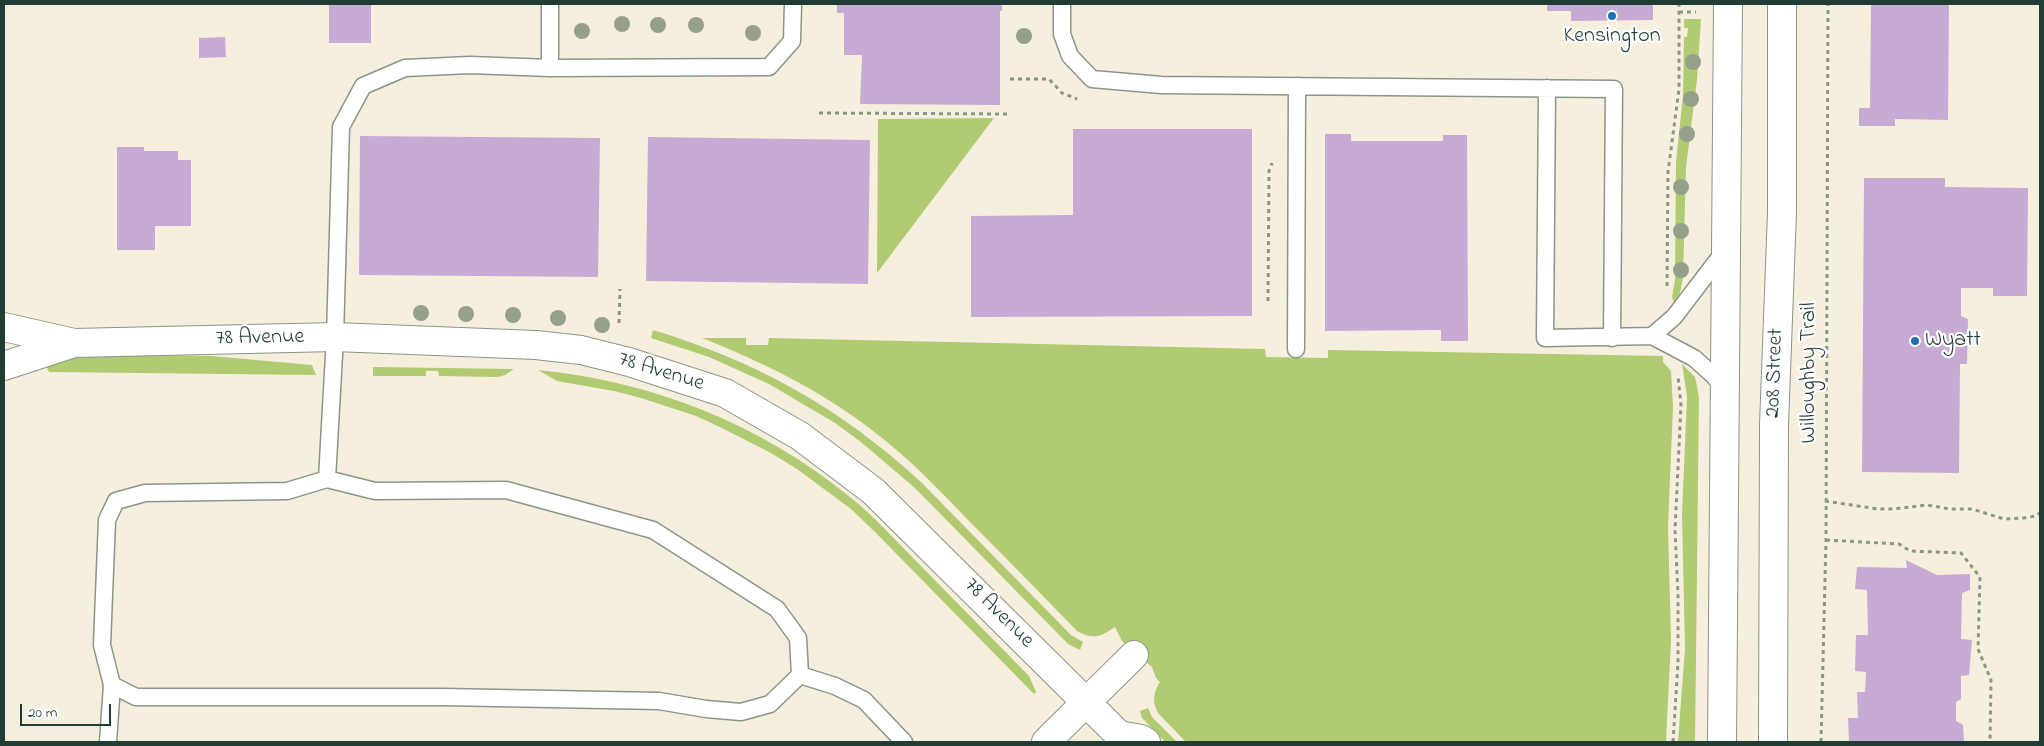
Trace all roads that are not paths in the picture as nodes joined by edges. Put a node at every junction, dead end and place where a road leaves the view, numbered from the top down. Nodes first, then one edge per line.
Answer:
1 (550, 4) edge
2 (793, 4) edge
3 (1062, 4) edge
4 (1728, 4) edge
5 (1782, 4) edge
6 (550, 68) junction
7 (1297, 86) junction
8 (1547, 88) junction
9 (1727, 247) junction
10 (4, 327) edge
11 (1652, 336) junction
12 (335, 337) junction
13 (1612, 338) junction
14 (74, 343) junction
15 (1296, 349) dead end
16 (4, 366) edge
17 (1725, 390) junction
18 (327, 479) junction
19 (1134, 655) dead end
20 (800, 675) junction
21 (112, 685) junction
22 (1087, 702) junction
23 (1120, 738) edge
24 (108, 742) edge
25 (904, 742) edge
26 (1046, 742) edge
27 (1146, 742) edge
28 (1722, 742) edge
29 (1774, 742) edge

1 - 6 lane
2 - 6 lane
3 - 7 lane
4 - 9 street
5 - 29 street, 208 Street
6 - 12 lane
7 - 8 lane
7 - 15 lane
8 - 13 lane
8 - 13 lane
9 - 11 lane
9 - 17 street
10 - 14 street, 78 Avenue
11 - 13 lane
11 - 17 lane
12 - 14 street, 78 Avenue
12 - 18 lane
12 - 22 street, 78 Avenue
14 - 16 street, 78 Avenue
17 - 28 street
18 - 20 lane
18 - 21 lane
19 - 22 street
20 - 21 lane
20 - 25 lane
21 - 24 lane
22 - 23 street, 78 Avenue
22 - 26 street
23 - 27 street, 78 Avenue

